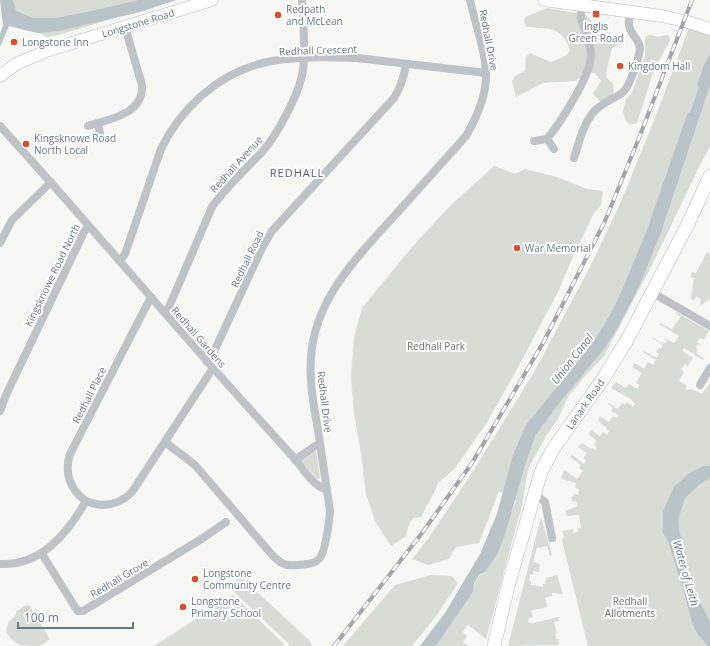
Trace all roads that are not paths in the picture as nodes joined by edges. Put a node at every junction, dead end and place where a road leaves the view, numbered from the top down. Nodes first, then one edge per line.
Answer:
1 (212, 0) edge
2 (302, 0) edge
3 (470, 0) edge
4 (544, 0) edge
5 (580, 5) junction
6 (630, 12) junction
7 (125, 27) junction
8 (710, 29) edge
9 (304, 58) junction
10 (406, 64) junction
11 (486, 73) junction
12 (0, 76) edge
13 (98, 123) junction
14 (0, 126) edge
15 (88, 126) dead end
16 (100, 134) dead end
17 (547, 139) junction
18 (534, 141) dead end
19 (554, 149) dead end
20 (574, 158) dead end
21 (710, 176) edge
22 (51, 182) junction
23 (88, 226) junction
24 (0, 243) edge
25 (120, 261) junction
26 (653, 292) junction
27 (151, 296) junction
28 (165, 312) junction
29 (710, 326) edge
30 (210, 365) junction
31 (709, 373) edge
32 (700, 384) dead end
33 (3, 394) edge
34 (0, 411) edge
35 (165, 442) junction
36 (320, 444) junction
37 (295, 460) junction
38 (327, 490) junction
39 (534, 493) junction
40 (86, 502) junction
41 (231, 517) junction
42 (552, 538) dead end
43 (42, 554) junction
44 (0, 564) edge
45 (494, 646) edge

1 - 7 street, Longstone Road
2 - 9 street, Redhall Avenue
3 - 11 street, Redhall Drive
4 - 5 street
5 - 6 street
5 - 17 street
6 - 8 street
6 - 20 street
7 - 12 street, Longstone Road
7 - 13 street
9 - 10 street, Redhall Crescent
9 - 25 street, Redhall Crescent
9 - 28 street, Redhall Avenue
10 - 11 street, Redhall Crescent
10 - 30 street, Redhall Road
11 - 36 street, Redhall Drive
13 - 15 street
13 - 16 street
14 - 22 street, Kingsknowe Road North
17 - 18 street
17 - 19 street
21 - 26 main road, Lanark Road
22 - 23 street, Kingsknowe Road North
22 - 24 street
23 - 25 street, Redhall Gardens
23 - 33 street, Kingsknowe Road North
25 - 27 street, Redhall Gardens
26 - 29 street
26 - 39 main road, Lanark Road
27 - 28 street, Redhall Gardens
27 - 40 street, Redhall Place
28 - 30 street, Redhall Gardens
30 - 35 street, Redhall Road
30 - 37 street, Redhall Gardens
31 - 32 street
33 - 34 street, Kingsknowe Road North
35 - 40 street, Redhall Road
35 - 41 street, Redhall Drive
36 - 37 street
36 - 38 street, Redhall Drive
37 - 38 street, Redhall Gardens
38 - 41 street, Redhall Drive
39 - 42 street
39 - 45 main road, Lanark Road
40 - 43 street
41 - 43 street, Redhall Grove
43 - 44 street

